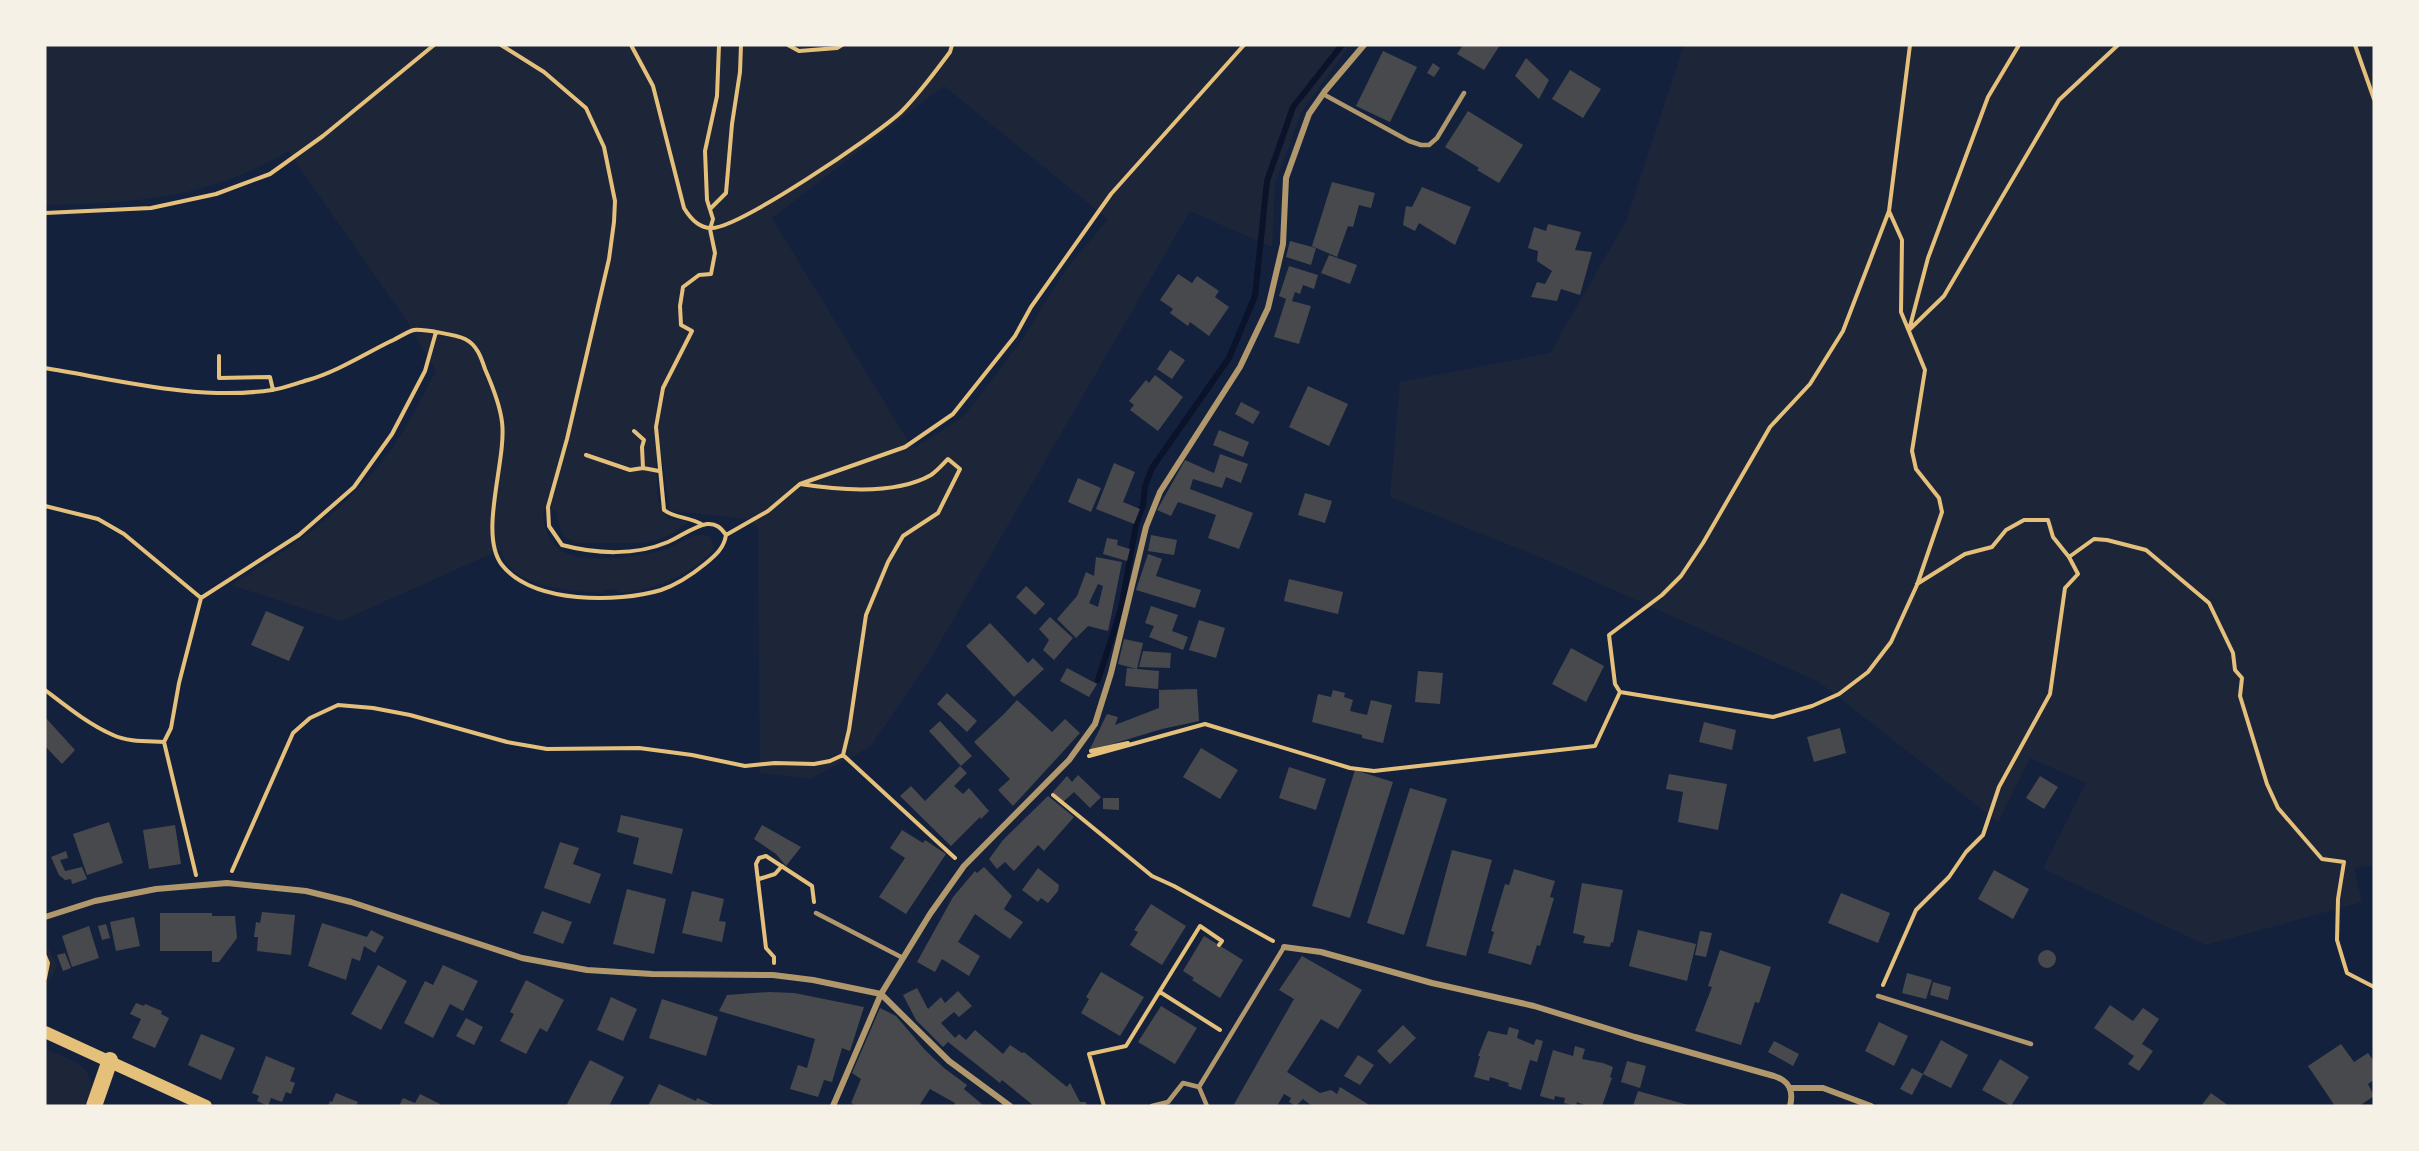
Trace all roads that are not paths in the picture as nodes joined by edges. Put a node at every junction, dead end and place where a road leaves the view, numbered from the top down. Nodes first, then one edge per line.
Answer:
1 (1364, 45) edge
2 (1464, 93) dead end
3 (1323, 94) junction
4 (816, 913) road end
5 (45, 917) edge
6 (1284, 947) joint
7 (903, 958) junction
8 (881, 994) junction
9 (1878, 996) road end
10 (45, 1032) edge
11 (2031, 1044) dead end
12 (110, 1060) junction
13 (1199, 1087) junction
14 (1790, 1088) junction
15 (94, 1106) edge
16 (206, 1106) edge
17 (833, 1106) edge
18 (1010, 1106) edge
19 (1152, 1106) edge
20 (1207, 1106) edge
21 (1790, 1106) edge
22 (1871, 1106) edge

1 - 3 street
2 - 3 lane
3 - 7 street
4 - 7 lane
5 - 8 street
6 - 13 lane
6 - 14 street
7 - 8 street
8 - 17 street
8 - 18 street
9 - 11 lane
10 - 12 main road
12 - 15 highway
12 - 16 main road
13 - 19 lane
13 - 20 lane
14 - 21 street
14 - 22 street

